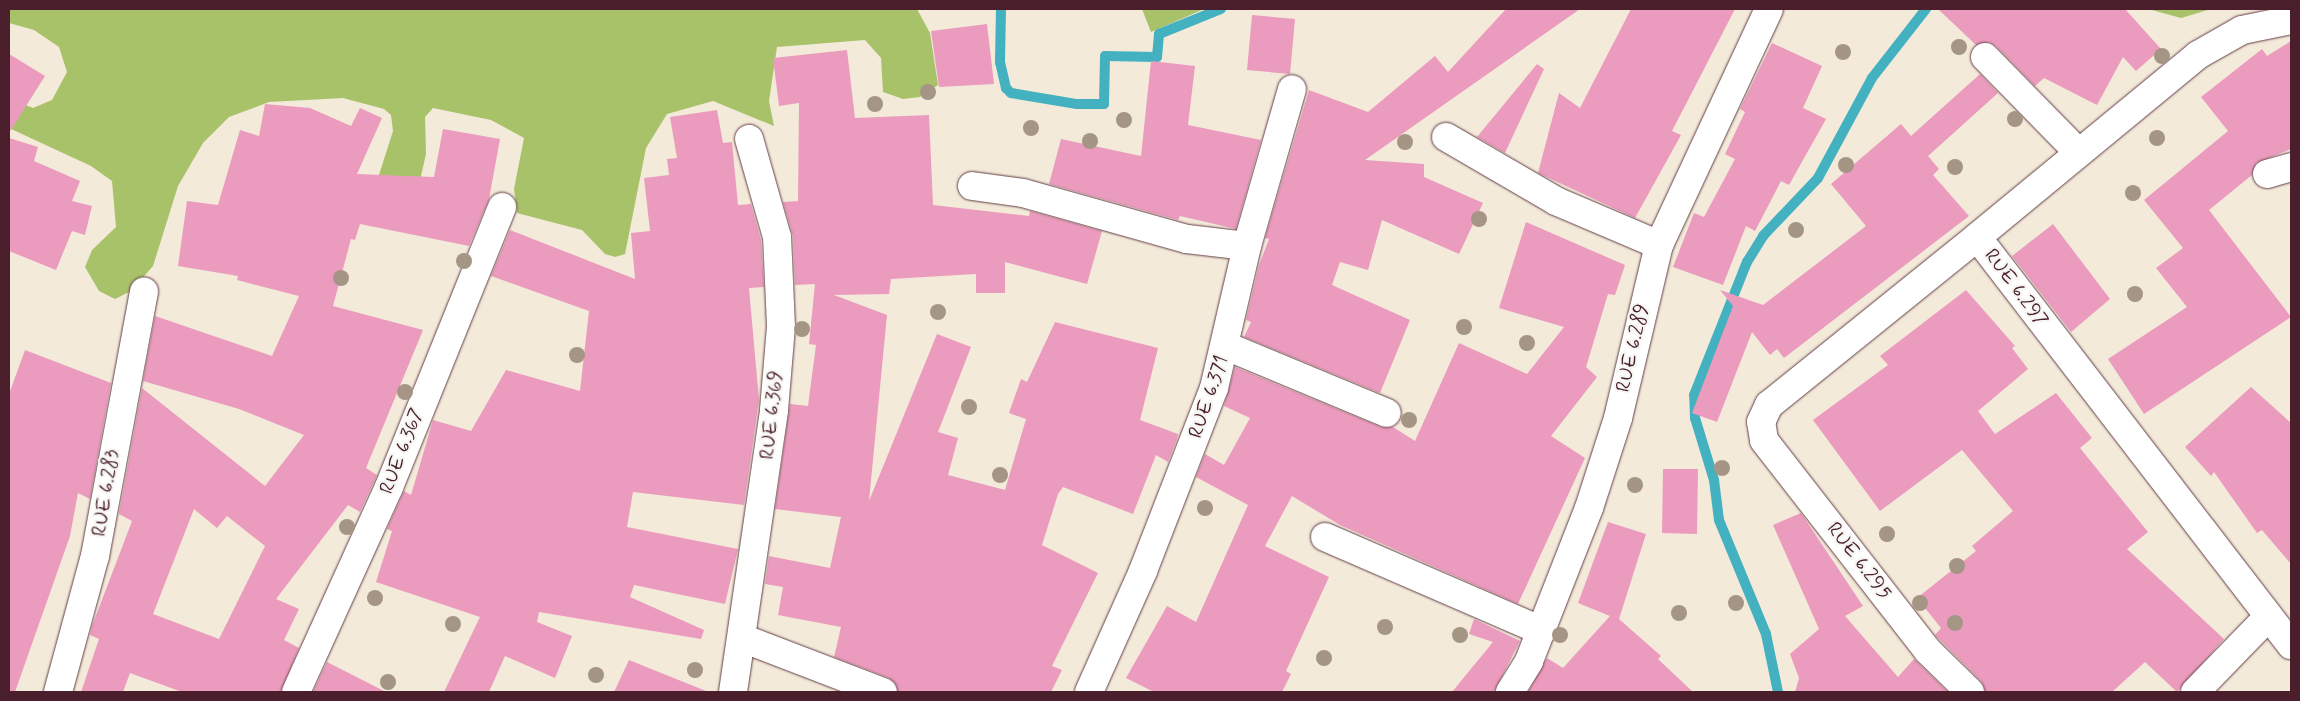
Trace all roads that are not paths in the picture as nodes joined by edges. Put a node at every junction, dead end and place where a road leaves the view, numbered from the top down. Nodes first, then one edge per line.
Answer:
1 (1769, 9) edge
2 (2291, 20) edge
3 (1985, 57) dead end
4 (1292, 89) dead end
5 (1446, 137) dead end
6 (749, 139) dead end
7 (2079, 153) junction
8 (972, 186) dead end
9 (502, 207) dead end
10 (1977, 237) junction
11 (1659, 245) junction
12 (1247, 246) junction
13 (144, 291) dead end
14 (1226, 346) junction
15 (1387, 413) dead end
16 (1325, 537) dead end
17 (2268, 617) junction
18 (1542, 630) junction
19 (742, 638) junction
20 (2291, 645) edge
21 (2197, 691) edge
22 (58, 692) edge
23 (296, 692) edge
24 (733, 692) edge
25 (883, 692) edge
26 (1089, 692) edge
27 (1510, 692) edge
28 (1970, 692) edge

1 - 11 street, RUE 6.289
2 - 7 street, RUE 6.297
3 - 7 street
4 - 12 street, RUE 6.371
5 - 11 street
6 - 19 street, RUE 6.369
7 - 10 street, RUE 6.297
8 - 12 street
9 - 23 street, RUE 6.367
10 - 17 street, RUE 6.297
10 - 28 street, RUE 6.295
11 - 18 street, RUE 6.289
12 - 14 street, RUE 6.371
13 - 22 street, RUE 6.283
14 - 15 street
14 - 26 street, RUE 6.371
16 - 18 street
17 - 20 street, RUE 6.297
17 - 21 street
18 - 27 street, RUE 6.289
19 - 24 street, RUE 6.369
19 - 25 street

